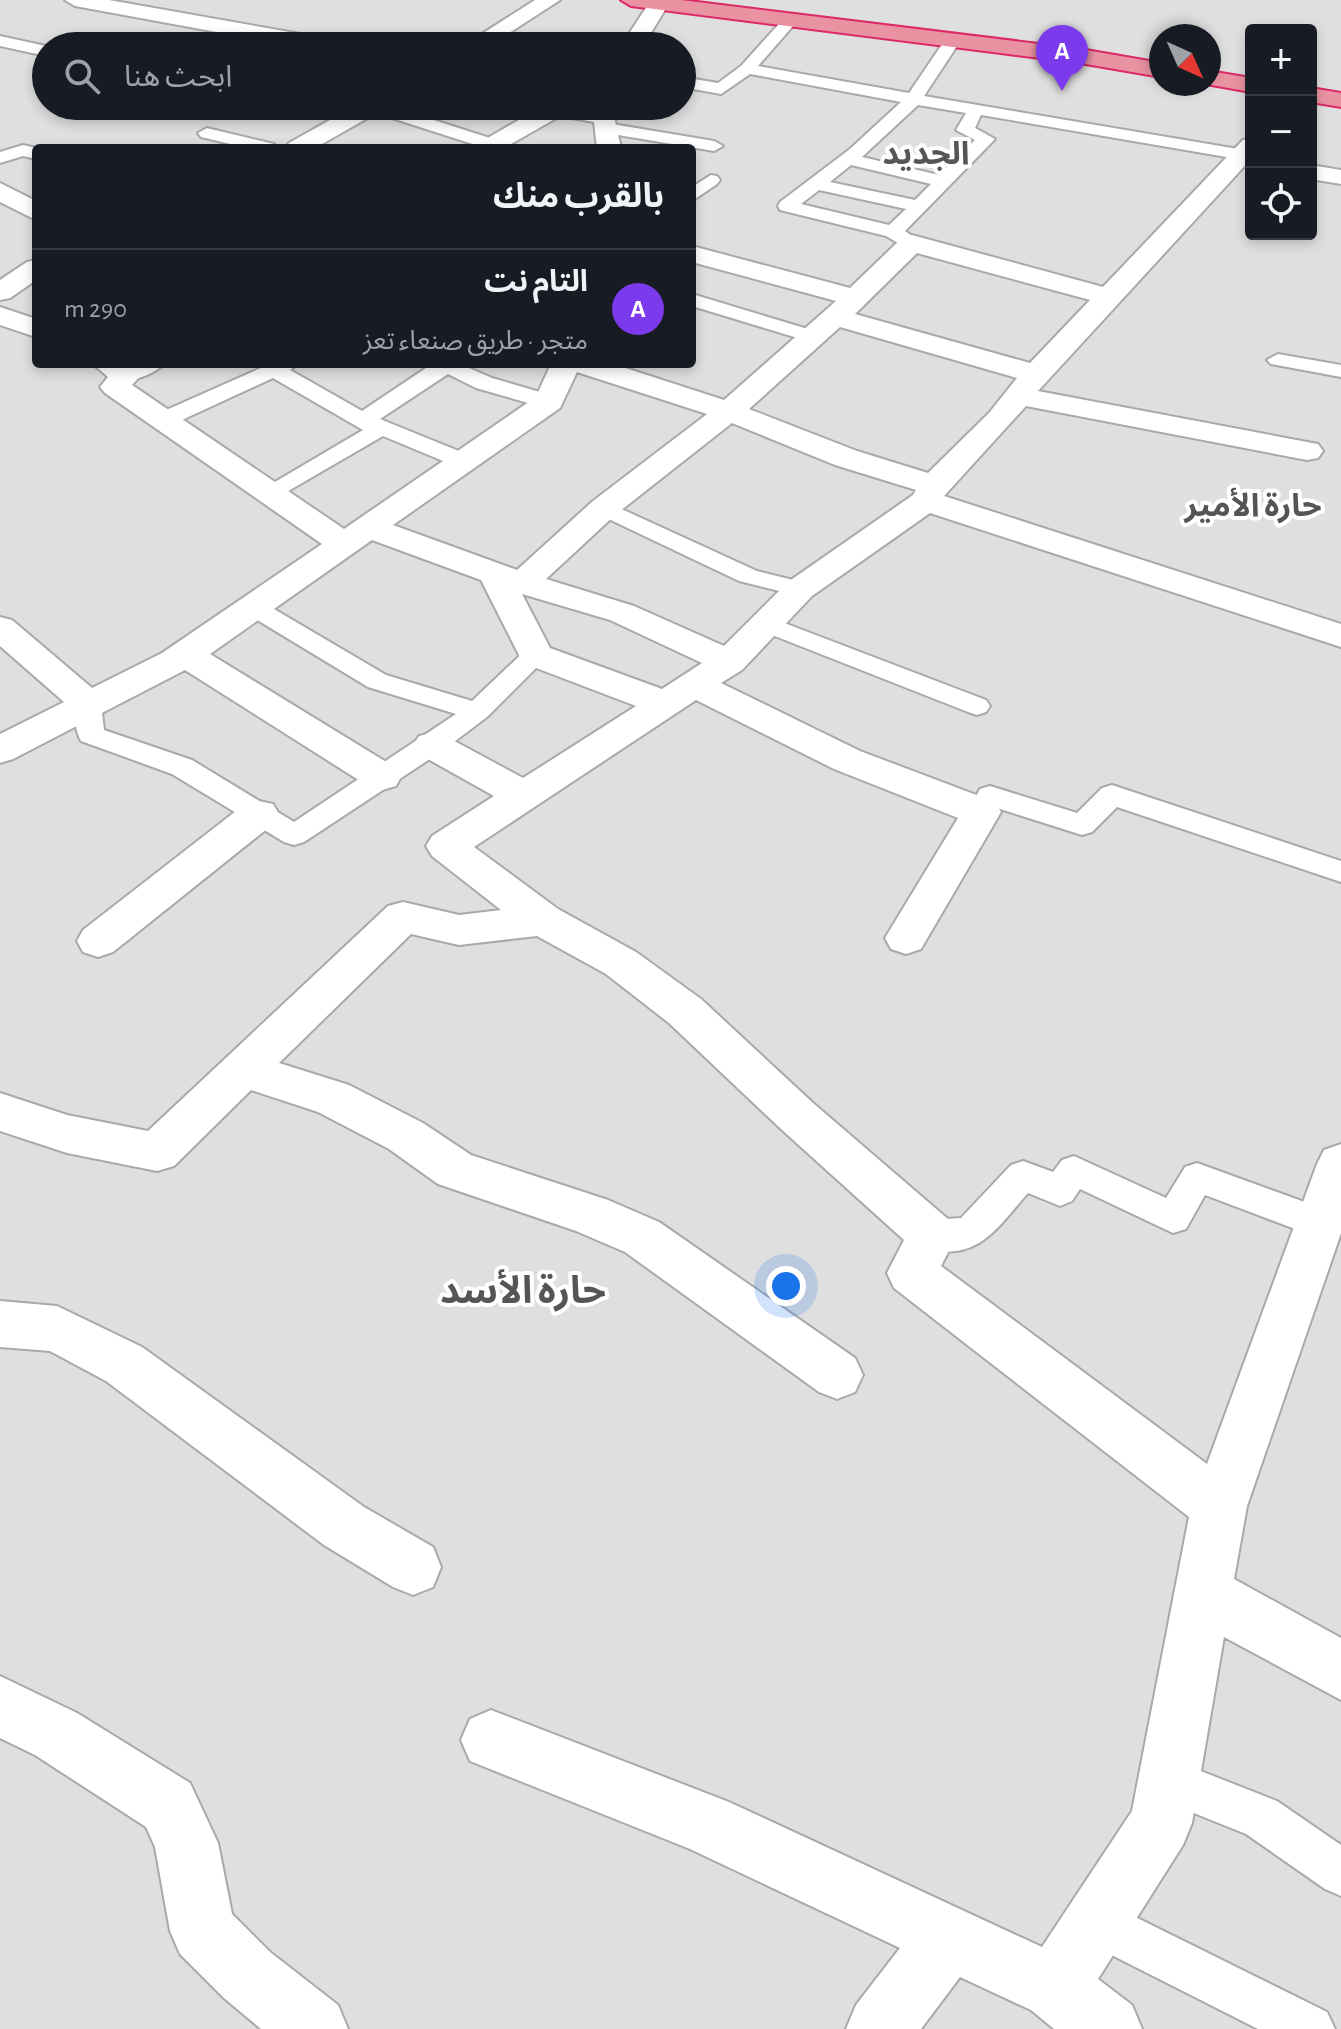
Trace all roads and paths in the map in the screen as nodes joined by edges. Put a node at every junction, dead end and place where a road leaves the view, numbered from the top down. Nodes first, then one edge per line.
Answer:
1 (75, 0) edge
2 (550, 0) edge
3 (631, 0) edge
4 (660, 1) edge
5 (209, 7) dead end
6 (795, 10) edge
7 (187, 20) junction
8 (170, 32) edge
9 (253, 32) edge
10 (497, 32) edge
11 (641, 32) edge
12 (953, 40) junction
13 (0, 41) edge
14 (1149, 47) edge
15 (32, 48) edge
16 (1149, 68) edge
17 (747, 69) junction
18 (1221, 80) edge
19 (1245, 84) edge
20 (696, 85) edge
21 (1317, 96) edge
22 (913, 100) junction
23 (1341, 100) edge
24 (975, 111) junction
25 (348, 120) edge
26 (414, 120) edge
27 (531, 120) edge
28 (600, 124) edge
29 (207, 133) dead end
30 (252, 144) edge
31 (304, 144) edge
32 (484, 144) edge
33 (493, 144) edge
34 (714, 146) dead end
35 (32, 153) edge
36 (1245, 156) edge
37 (1245, 157) edge
38 (0, 158) edge
39 (847, 159) junction
40 (1317, 173) edge
41 (696, 177) edge
42 (1341, 177) edge
43 (944, 182) junction
44 (815, 184) junction
45 (0, 191) edge
46 (696, 193) edge
47 (919, 206) junction
48 (32, 210) edge
49 (902, 238) junction
50 (696, 256) edge
51 (32, 271) edge
52 (0, 292) edge
53 (1108, 297) junction
54 (696, 300) edge
55 (0, 315) edge
56 (835, 317) junction
57 (32, 327) edge
58 (1278, 360) dead end
59 (129, 368) edge
60 (278, 368) edge
61 (282, 368) edge
62 (441, 368) edge
63 (452, 368) edge
64 (564, 368) edge
65 (595, 368) edge
66 (1341, 371) edge
67 (1027, 385) junction
68 (549, 402) junction
69 (729, 411) junction
70 (163, 420) junction
71 (363, 420) junction
72 (1307, 451) dead end
73 (463, 461) junction
74 (930, 493) junction
75 (271, 494) junction
76 (604, 508) junction
77 (356, 536) junction
78 (508, 578) junction
79 (800, 589) junction
80 (253, 607) junction
81 (766, 624) junction
82 (0, 628) edge
83 (1341, 636) edge
84 (185, 654) junction
85 (536, 655) junction
86 (729, 662) junction
87 (678, 694) junction
88 (88, 704) junction
89 (977, 706) dead end
90 (477, 711) junction
91 (432, 745) junction
92 (0, 750) edge
93 (382, 777) junction
94 (521, 794) junction
95 (981, 812) junction
96 (259, 814) junction
97 (1341, 872) edge
98 (543, 920) junction
99 (906, 938) dead end
100 (103, 945) dead end
101 (243, 1070) junction
102 (0, 1112) edge
103 (1341, 1164) edge
104 (1319, 1223) junction
105 (932, 1235) junction
106 (0, 1324) edge
107 (837, 1375) dead end
108 (1219, 1506) junction
109 (413, 1567) dead end
110 (1204, 1594) junction
111 (1341, 1670) edge
112 (0, 1706) edge
113 (491, 1740) dead end
114 (1170, 1781) junction
115 (1341, 1873) edge
116 (1097, 1922) junction
117 (948, 1939) junction
118 (1054, 1987) junction
119 (314, 2029) edge
120 (880, 2029) edge
121 (1108, 2029) edge
122 (1310, 2029) edge

1 - 7 street
2 - 10 street
3 - 4 highway
4 - 6 highway
4 - 11 street
5 - 7 street
6 - 12 highway
6 - 14 highway
6 - 17 lane
7 - 8 street
7 - 9 street
12 - 16 highway
12 - 22 lane
13 - 15 lane
17 - 20 lane
17 - 22 lane
18 - 19 highway
21 - 23 highway
22 - 24 lane
22 - 39 lane
24 - 36 lane
24 - 43 lane
25 - 31 street
26 - 32 lane
27 - 33 street
28 - 34 lane
29 - 30 lane
35 - 38 lane
37 - 53 street
39 - 43 lane
39 - 44 lane
40 - 42 street
41 - 46 lane
43 - 47 lane
44 - 47 lane
44 - 49 lane
45 - 48 street
47 - 49 lane
49 - 53 street
49 - 56 street
50 - 56 street
51 - 52 street
53 - 67 street
54 - 56 lane
55 - 57 street
56 - 67 street
56 - 69 street
58 - 66 lane
59 - 70 street
60 - 70 lane
61 - 71 lane
62 - 71 lane
63 - 68 lane
64 - 68 street
65 - 69 street
67 - 72 street
67 - 74 street
68 - 73 street
69 - 74 street
69 - 76 street
70 - 75 street
71 - 73 lane
71 - 75 lane
73 - 77 street
74 - 79 street
74 - 83 street
75 - 77 street
76 - 78 street
76 - 79 lane
77 - 78 street
77 - 80 street
78 - 85 street
78 - 86 street
79 - 81 street
80 - 84 street
80 - 90 lane
81 - 86 street
81 - 89 lane
82 - 88 street
84 - 88 street
84 - 93 street
85 - 87 street
85 - 90 lane
86 - 87 street
87 - 94 street
87 - 95 street
88 - 92 street
88 - 96 lane
90 - 91 lane
91 - 93 lane
91 - 94 street
93 - 96 lane
94 - 98 street
95 - 97 lane
95 - 99 street
96 - 100 street
98 - 101 street
98 - 105 street
101 - 102 street
101 - 107 street
103 - 104 street
104 - 105 lane
104 - 108 street
105 - 108 street
106 - 109 street
108 - 110 street
110 - 111 street
110 - 114 street
112 - 119 street
113 - 117 street
114 - 115 lane
114 - 116 street
116 - 118 street
116 - 122 lane
117 - 118 street
117 - 120 street
118 - 121 street

